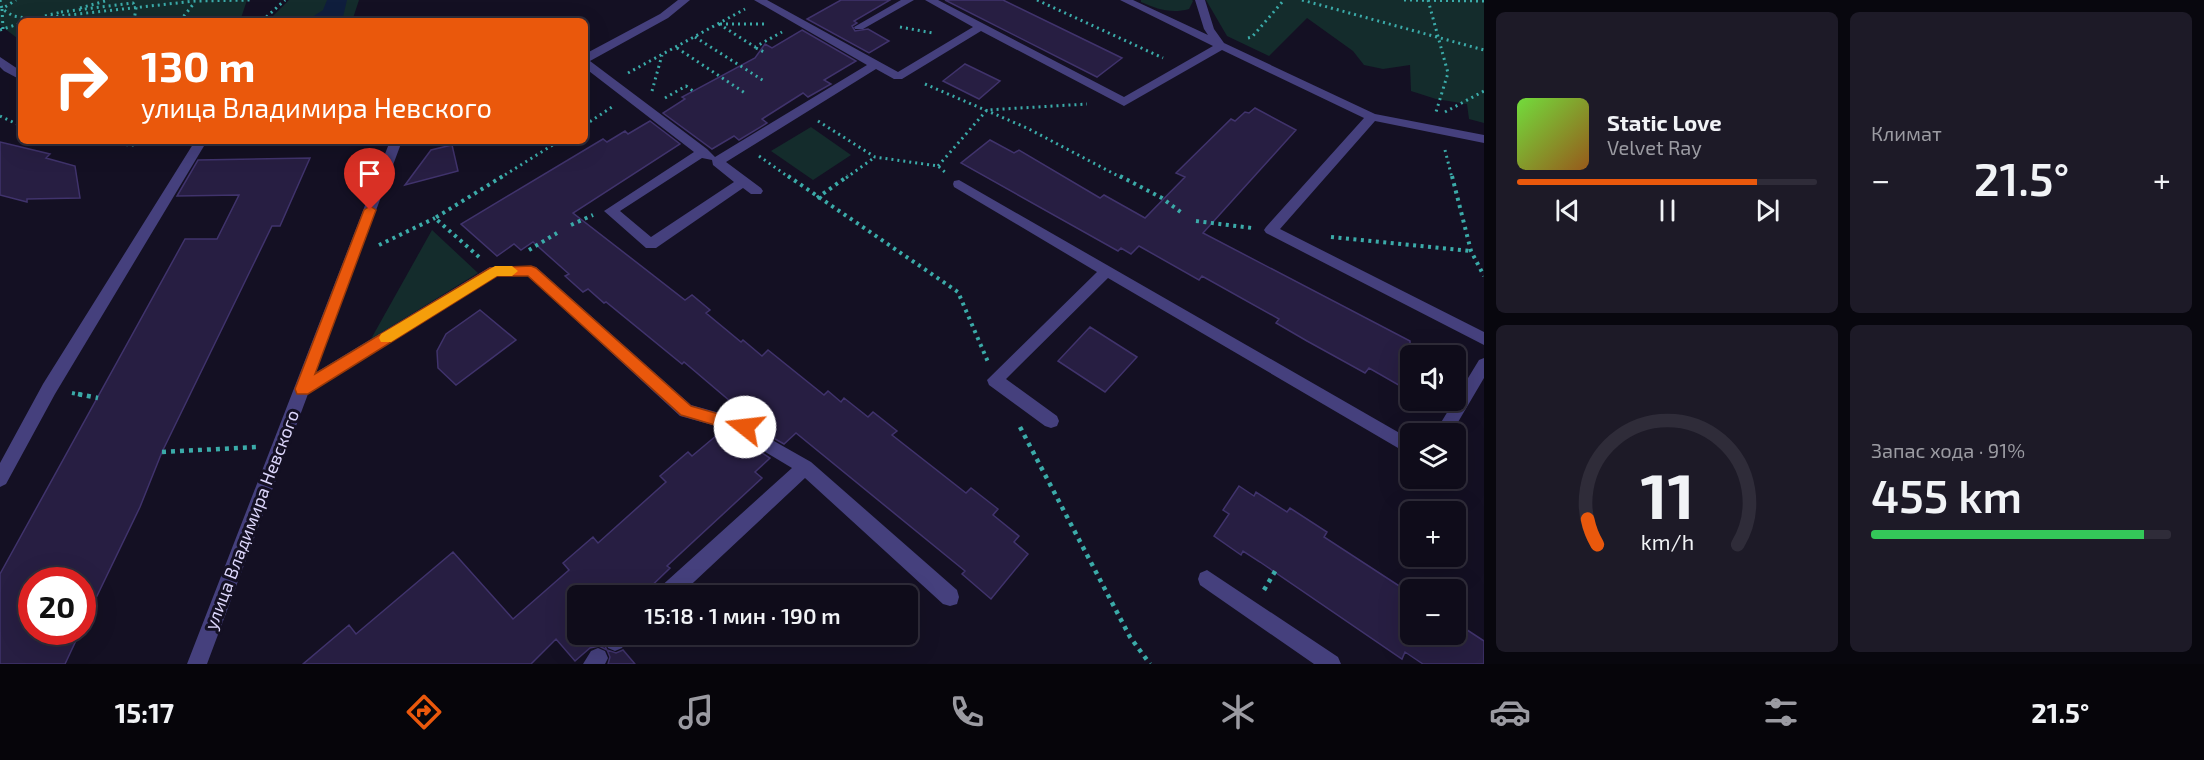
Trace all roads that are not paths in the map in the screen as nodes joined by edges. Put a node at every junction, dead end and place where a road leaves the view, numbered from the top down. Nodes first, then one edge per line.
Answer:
1 (685, 0) edge
2 (760, 0) edge
3 (909, 0) edge
4 (930, 0) edge
5 (1125, 0) edge
6 (1200, 0) edge
7 (1197, 17) junction
8 (1168, 19) junction
9 (859, 27) dead end
10 (981, 27) junction
11 (1221, 46) junction
12 (588, 59) edge
13 (0, 60) edge
14 (588, 64) edge
15 (875, 65) junction
16 (18, 74) edge
17 (1372, 117) junction
18 (1484, 139) edge
19 (199, 144) edge
20 (394, 144) edge
21 (704, 152) junction
22 (717, 162) junction
23 (743, 182) junction
24 (958, 184) road end
25 (756, 191) dead end
26 (1107, 271) junction
27 (1484, 339) edge
28 (1484, 364) edge
29 (303, 389) junction
30 (1050, 421) dead end
31 (1449, 423) edge
32 (745, 427) dead end
33 (758, 439) dead end
34 (1400, 442) edge
35 (805, 467) junction
36 (0, 479) edge
37 (1207, 579) dead end
38 (677, 585) edge
39 (951, 597) dead end
40 (197, 664) edge
41 (1331, 664) edge

1 - 12 street
2 - 15 street
3 - 9 street
4 - 10 street
5 - 8 street
6 - 7 street
7 - 8 street
7 - 11 street
8 - 11 street
10 - 11 street
10 - 15 street
11 - 17 street
13 - 16 street
14 - 21 street
15 - 22 street
17 - 18 street
17 - 27 street
19 - 36 street
20 - 29 street, улица Владимира Невского
21 - 22 street
21 - 23 street
22 - 23 street
23 - 25 street
24 - 26 street
26 - 30 street
26 - 34 street
28 - 31 street
29 - 32 street
29 - 40 street, улица Владимира Невского
33 - 35 street
35 - 38 street
35 - 39 street
37 - 41 street

